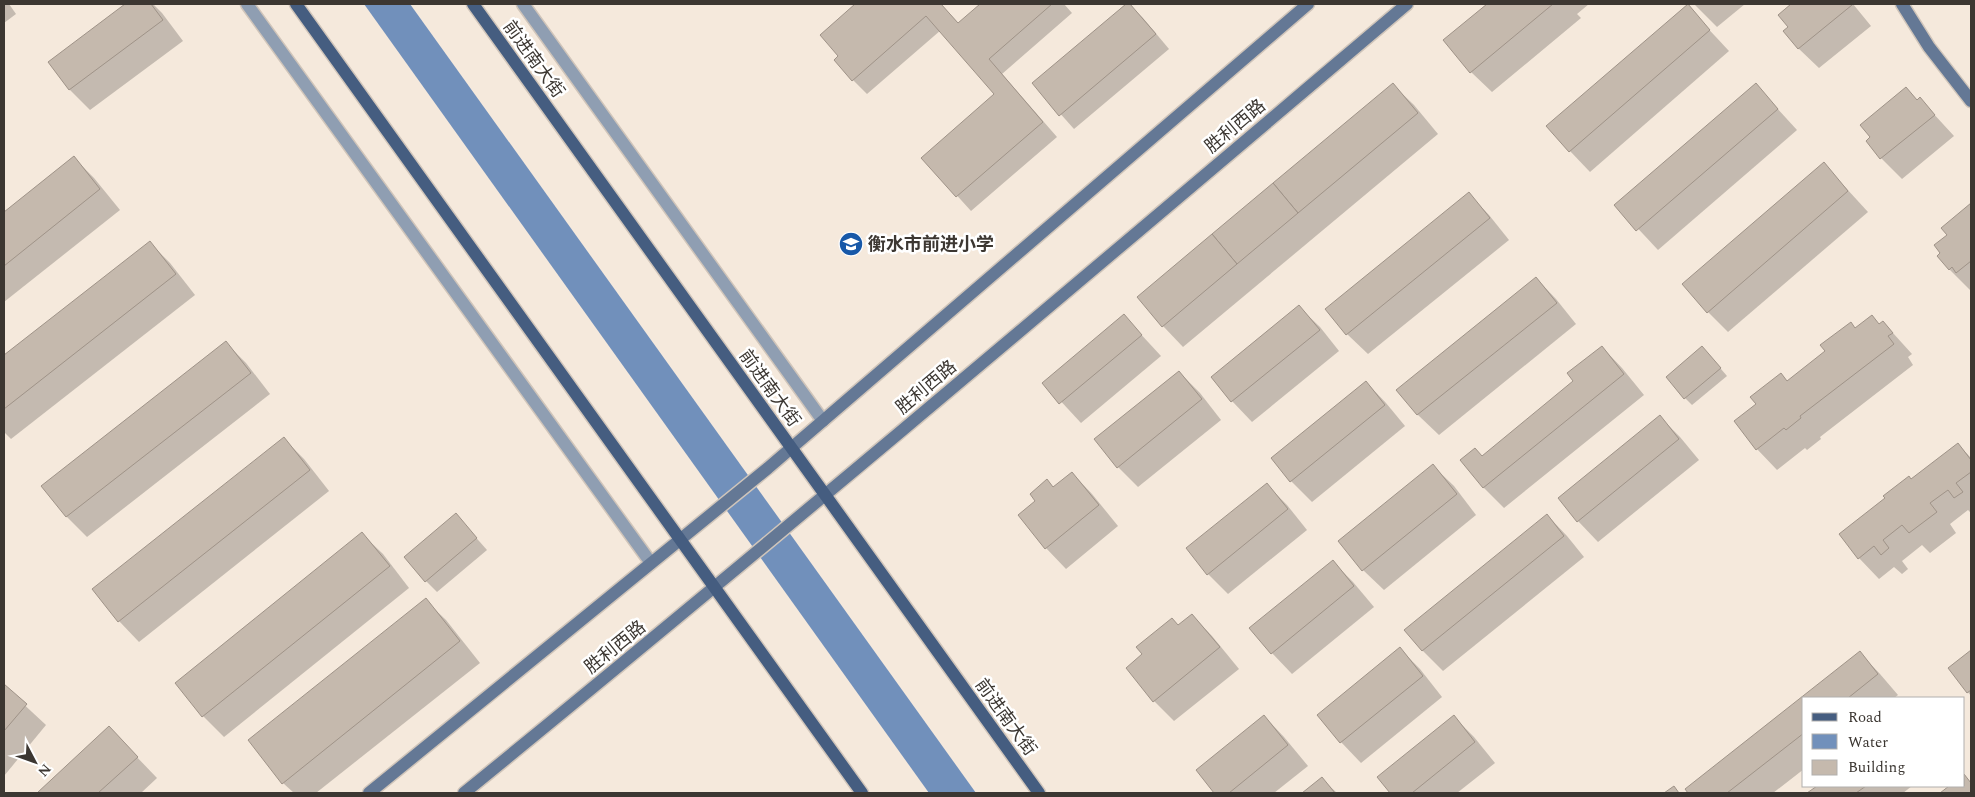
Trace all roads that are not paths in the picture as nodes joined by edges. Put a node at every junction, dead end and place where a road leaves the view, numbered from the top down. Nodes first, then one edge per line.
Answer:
1 (247, 4) edge
2 (296, 4) edge
3 (473, 4) edge
4 (523, 4) edge
5 (1308, 4) edge
6 (1407, 4) edge
7 (1902, 4) edge
8 (1971, 101) edge
9 (823, 421) junction
10 (791, 448) junction
11 (825, 495) junction
12 (680, 540) junction
13 (651, 563) junction
14 (714, 588) junction
15 (369, 793) edge
16 (464, 793) edge
17 (862, 793) edge
18 (1039, 793) edge

1 - 13 street
2 - 12 main road
3 - 10 main road, 前进南大街
4 - 9 street
5 - 9 main road
6 - 11 main road, 胜利西路
7 - 8 main road
9 - 10 main road
10 - 11 main road, 前进南大街
10 - 12 main road
11 - 14 main road, 胜利西路
11 - 18 main road, 前进南大街
12 - 13 main road
12 - 14 main road
13 - 15 main road
14 - 16 main road, 胜利西路
14 - 17 main road

